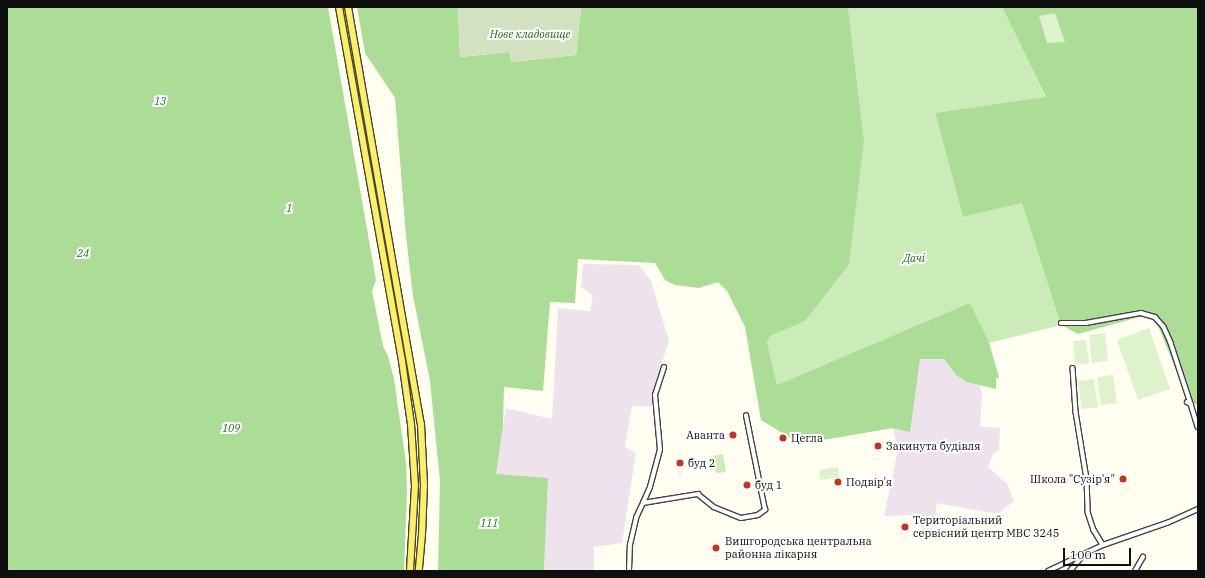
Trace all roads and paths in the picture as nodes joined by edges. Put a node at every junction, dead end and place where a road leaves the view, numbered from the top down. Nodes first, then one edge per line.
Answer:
1 (339, 7) edge
2 (348, 7) edge
3 (1061, 323) dead end
4 (664, 367) dead end
5 (1073, 368) dead end
6 (1186, 402) dead end
7 (1191, 404) junction
8 (746, 416) dead end
9 (1198, 427) edge
10 (643, 503) junction
11 (1198, 509) edge
12 (1103, 546) junction
13 (1084, 555) junction
14 (1143, 557) dead end
15 (410, 571) edge
16 (419, 571) edge
17 (629, 571) edge
18 (1048, 571) edge
19 (1070, 571) edge
20 (1136, 571) edge

1 - 15 main road
2 - 16 main road
3 - 7 street
4 - 10 street
5 - 12 street
6 - 7 street
7 - 9 street
8 - 10 street
10 - 17 street
11 - 12 street
12 - 13 street
13 - 18 street
13 - 19 street
14 - 20 street

